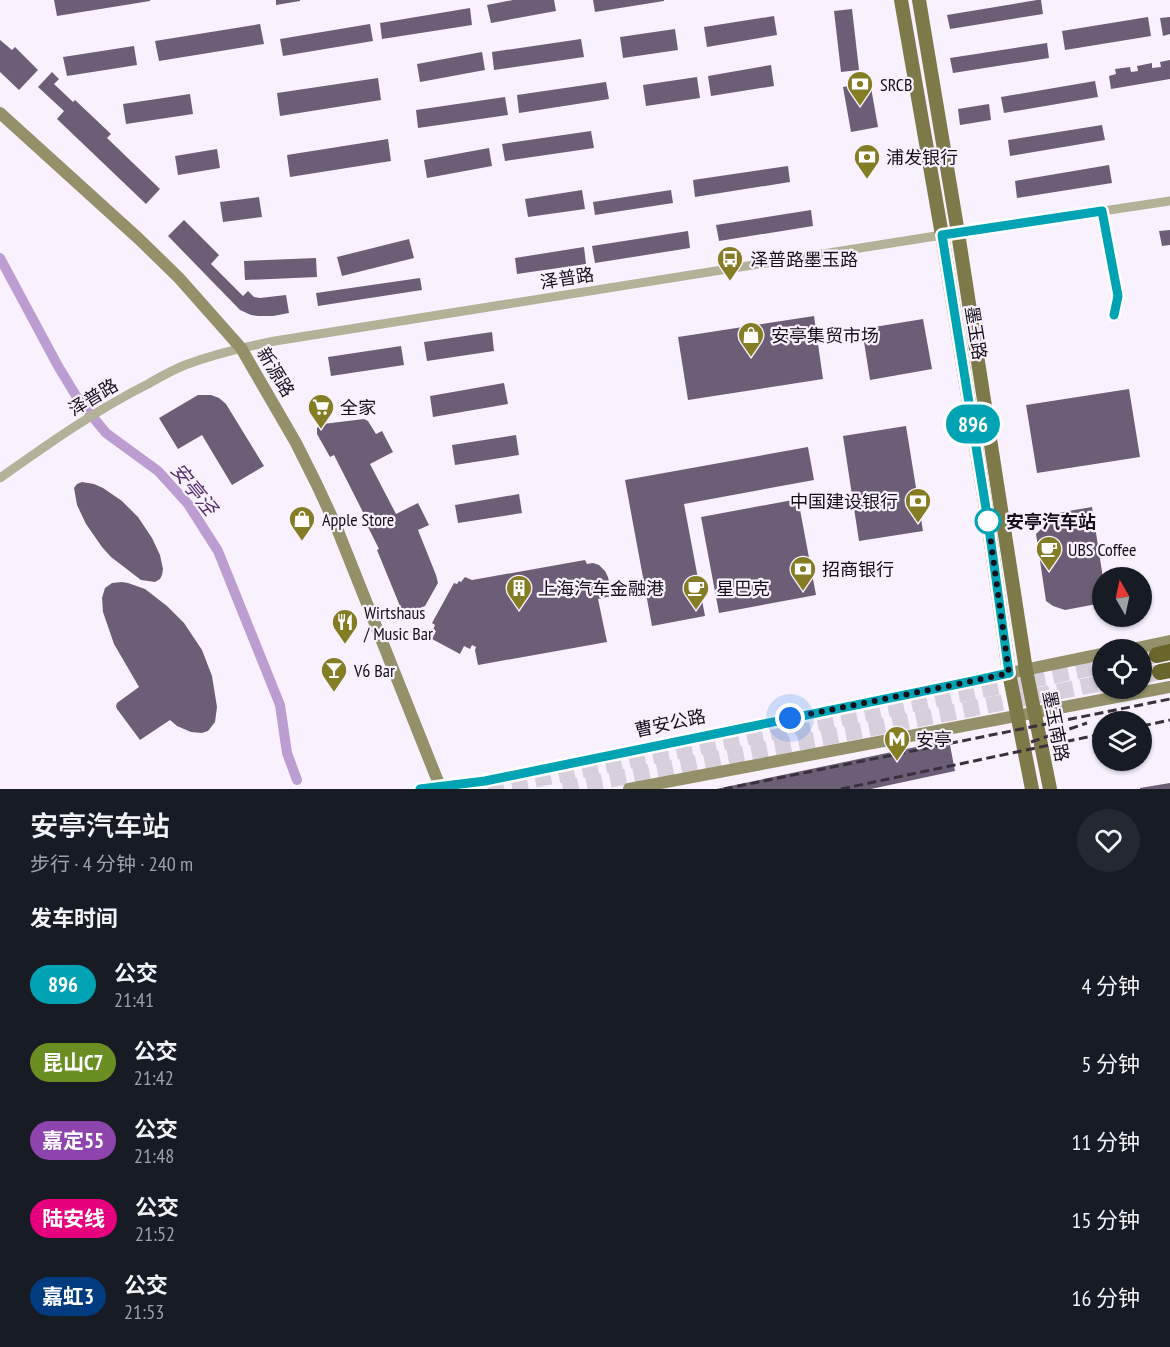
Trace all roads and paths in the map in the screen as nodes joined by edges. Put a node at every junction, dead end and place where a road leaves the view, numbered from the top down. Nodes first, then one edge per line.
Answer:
1 (901, 0) edge
2 (919, 0) edge
3 (0, 113) edge
4 (1170, 201) edge
5 (958, 233) junction
6 (942, 235) junction
7 (241, 348) junction
8 (0, 478) edge
9 (1170, 641) edge
10 (1152, 645) tunnel mouth
11 (1092, 656) edge
12 (1026, 670) junction
13 (1009, 673) junction
14 (1170, 687) edge
15 (1036, 712) junction
16 (1018, 715) junction
17 (441, 788) edge
18 (636, 788) edge
19 (420, 789) edge
20 (1032, 789) edge
21 (1050, 789) edge

1 - 6 main road, 墨玉路
2 - 5 main road, 墨玉路
3 - 7 main road, 新源路
4 - 5 street, 泽普路
5 - 6 street, 泽普路
5 - 12 main road, 墨玉路
6 - 7 street, 泽普路
6 - 13 main road, 墨玉路
7 - 8 street, 泽普路
7 - 17 main road, 新源路
9 - 10 main road
11 - 12 main road
12 - 13 main road, 曹安公路
12 - 15 main road, 墨玉南路
13 - 16 main road, 墨玉南路
13 - 17 main road, 曹安公路
14 - 15 main road
15 - 16 main road
15 - 21 main road, 墨玉南路
16 - 18 main road
16 - 20 main road, 墨玉南路
17 - 19 main road, 曹安公路

